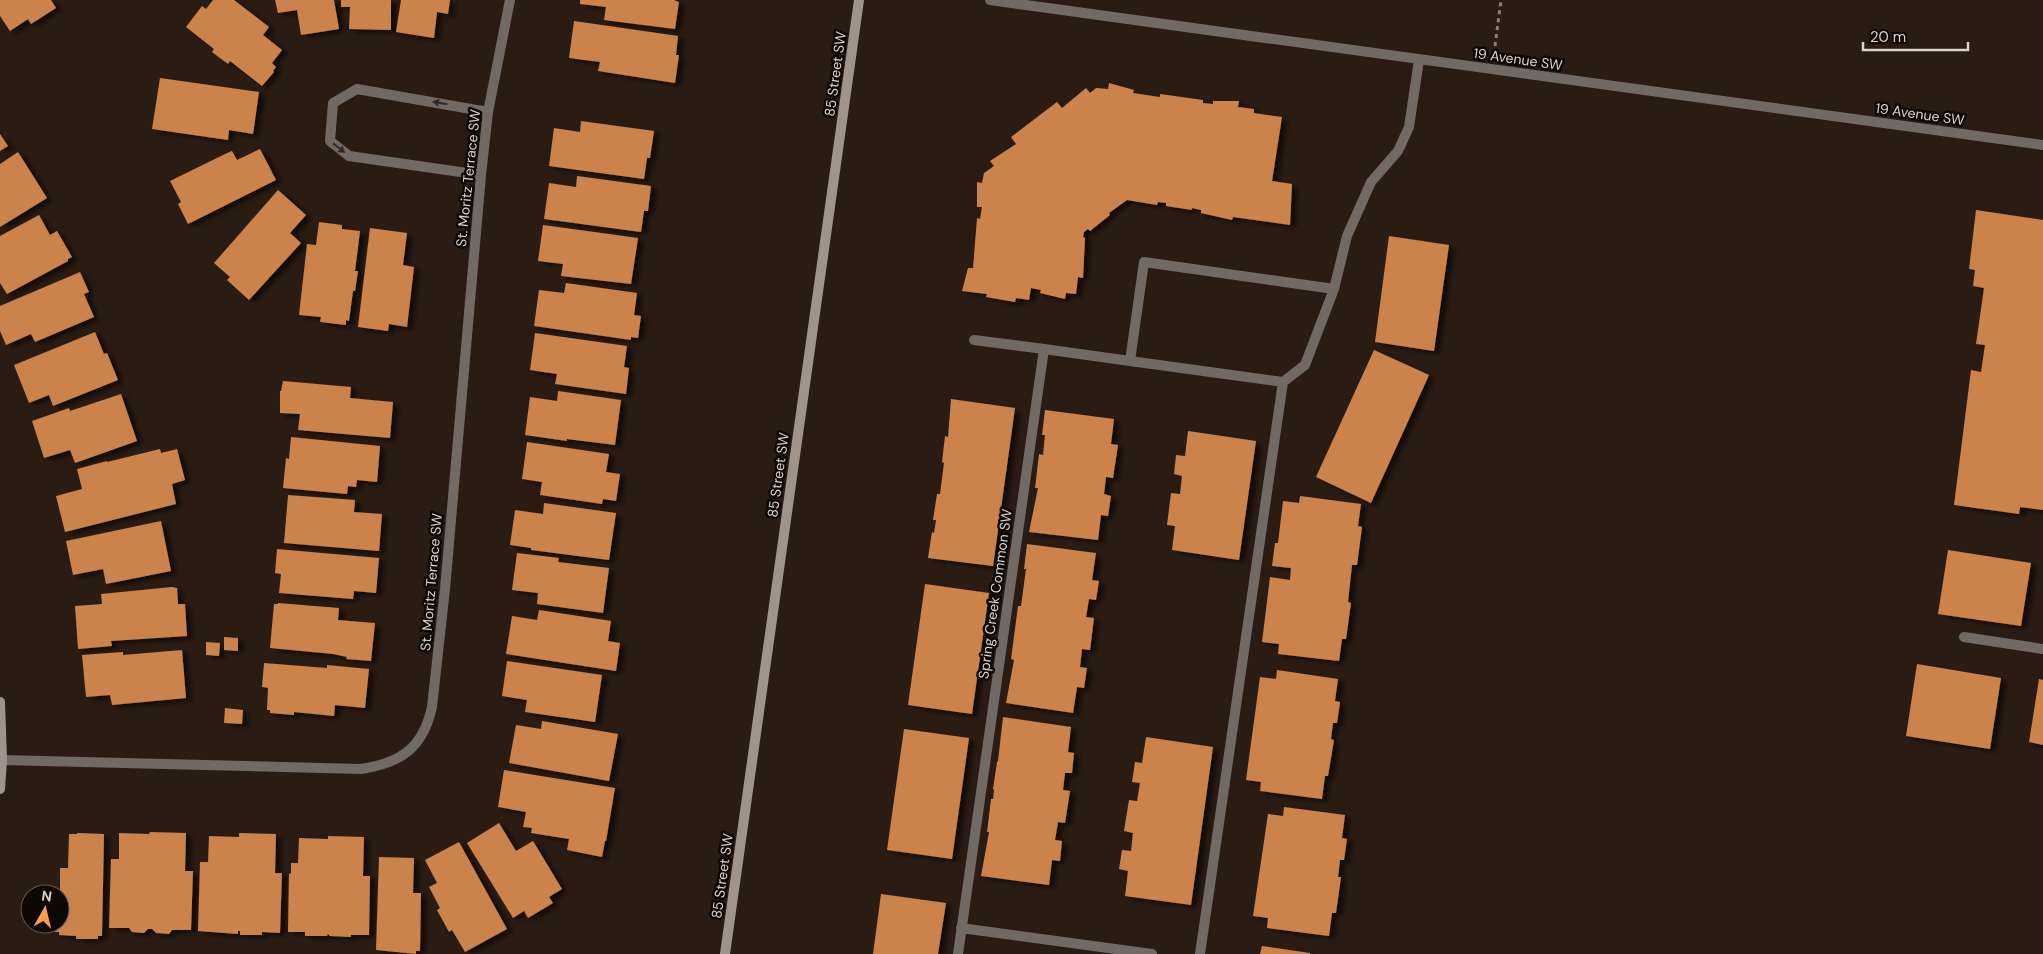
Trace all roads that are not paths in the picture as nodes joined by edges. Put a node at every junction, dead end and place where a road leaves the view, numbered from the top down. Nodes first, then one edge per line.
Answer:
1 (510, 0) edge
2 (859, 0) edge
3 (990, 0) edge
4 (1419, 60) junction
5 (488, 112) junction
6 (2043, 145) edge
7 (481, 175) junction
8 (1334, 289) junction
9 (974, 340) dead end
10 (1044, 349) junction
11 (1130, 361) junction
12 (1283, 382) junction
13 (1964, 637) dead end
14 (2043, 649) edge
15 (0, 702) edge
16 (2, 760) junction
17 (0, 789) edge
18 (961, 928) junction
19 (725, 954) edge
20 (958, 954) edge
21 (1152, 954) edge
22 (1200, 954) edge

1 - 5 street, St. Moritz Terrace SW
2 - 19 street, 85 Street SW
3 - 4 street, 19 Avenue SW
4 - 6 street, 19 Avenue SW
4 - 8 street
5 - 7 street, St. Moritz Terrace SW
5 -> 7 street
7 - 16 street, St. Moritz Terrace SW
8 - 11 street
8 - 12 street
9 - 10 street
10 - 11 street
10 - 18 street, Spring Creek Common SW
11 - 12 street
12 - 22 street
13 - 14 street
15 - 16 street
16 - 17 street
18 - 20 street, Spring Creek Common SW
18 - 21 street

